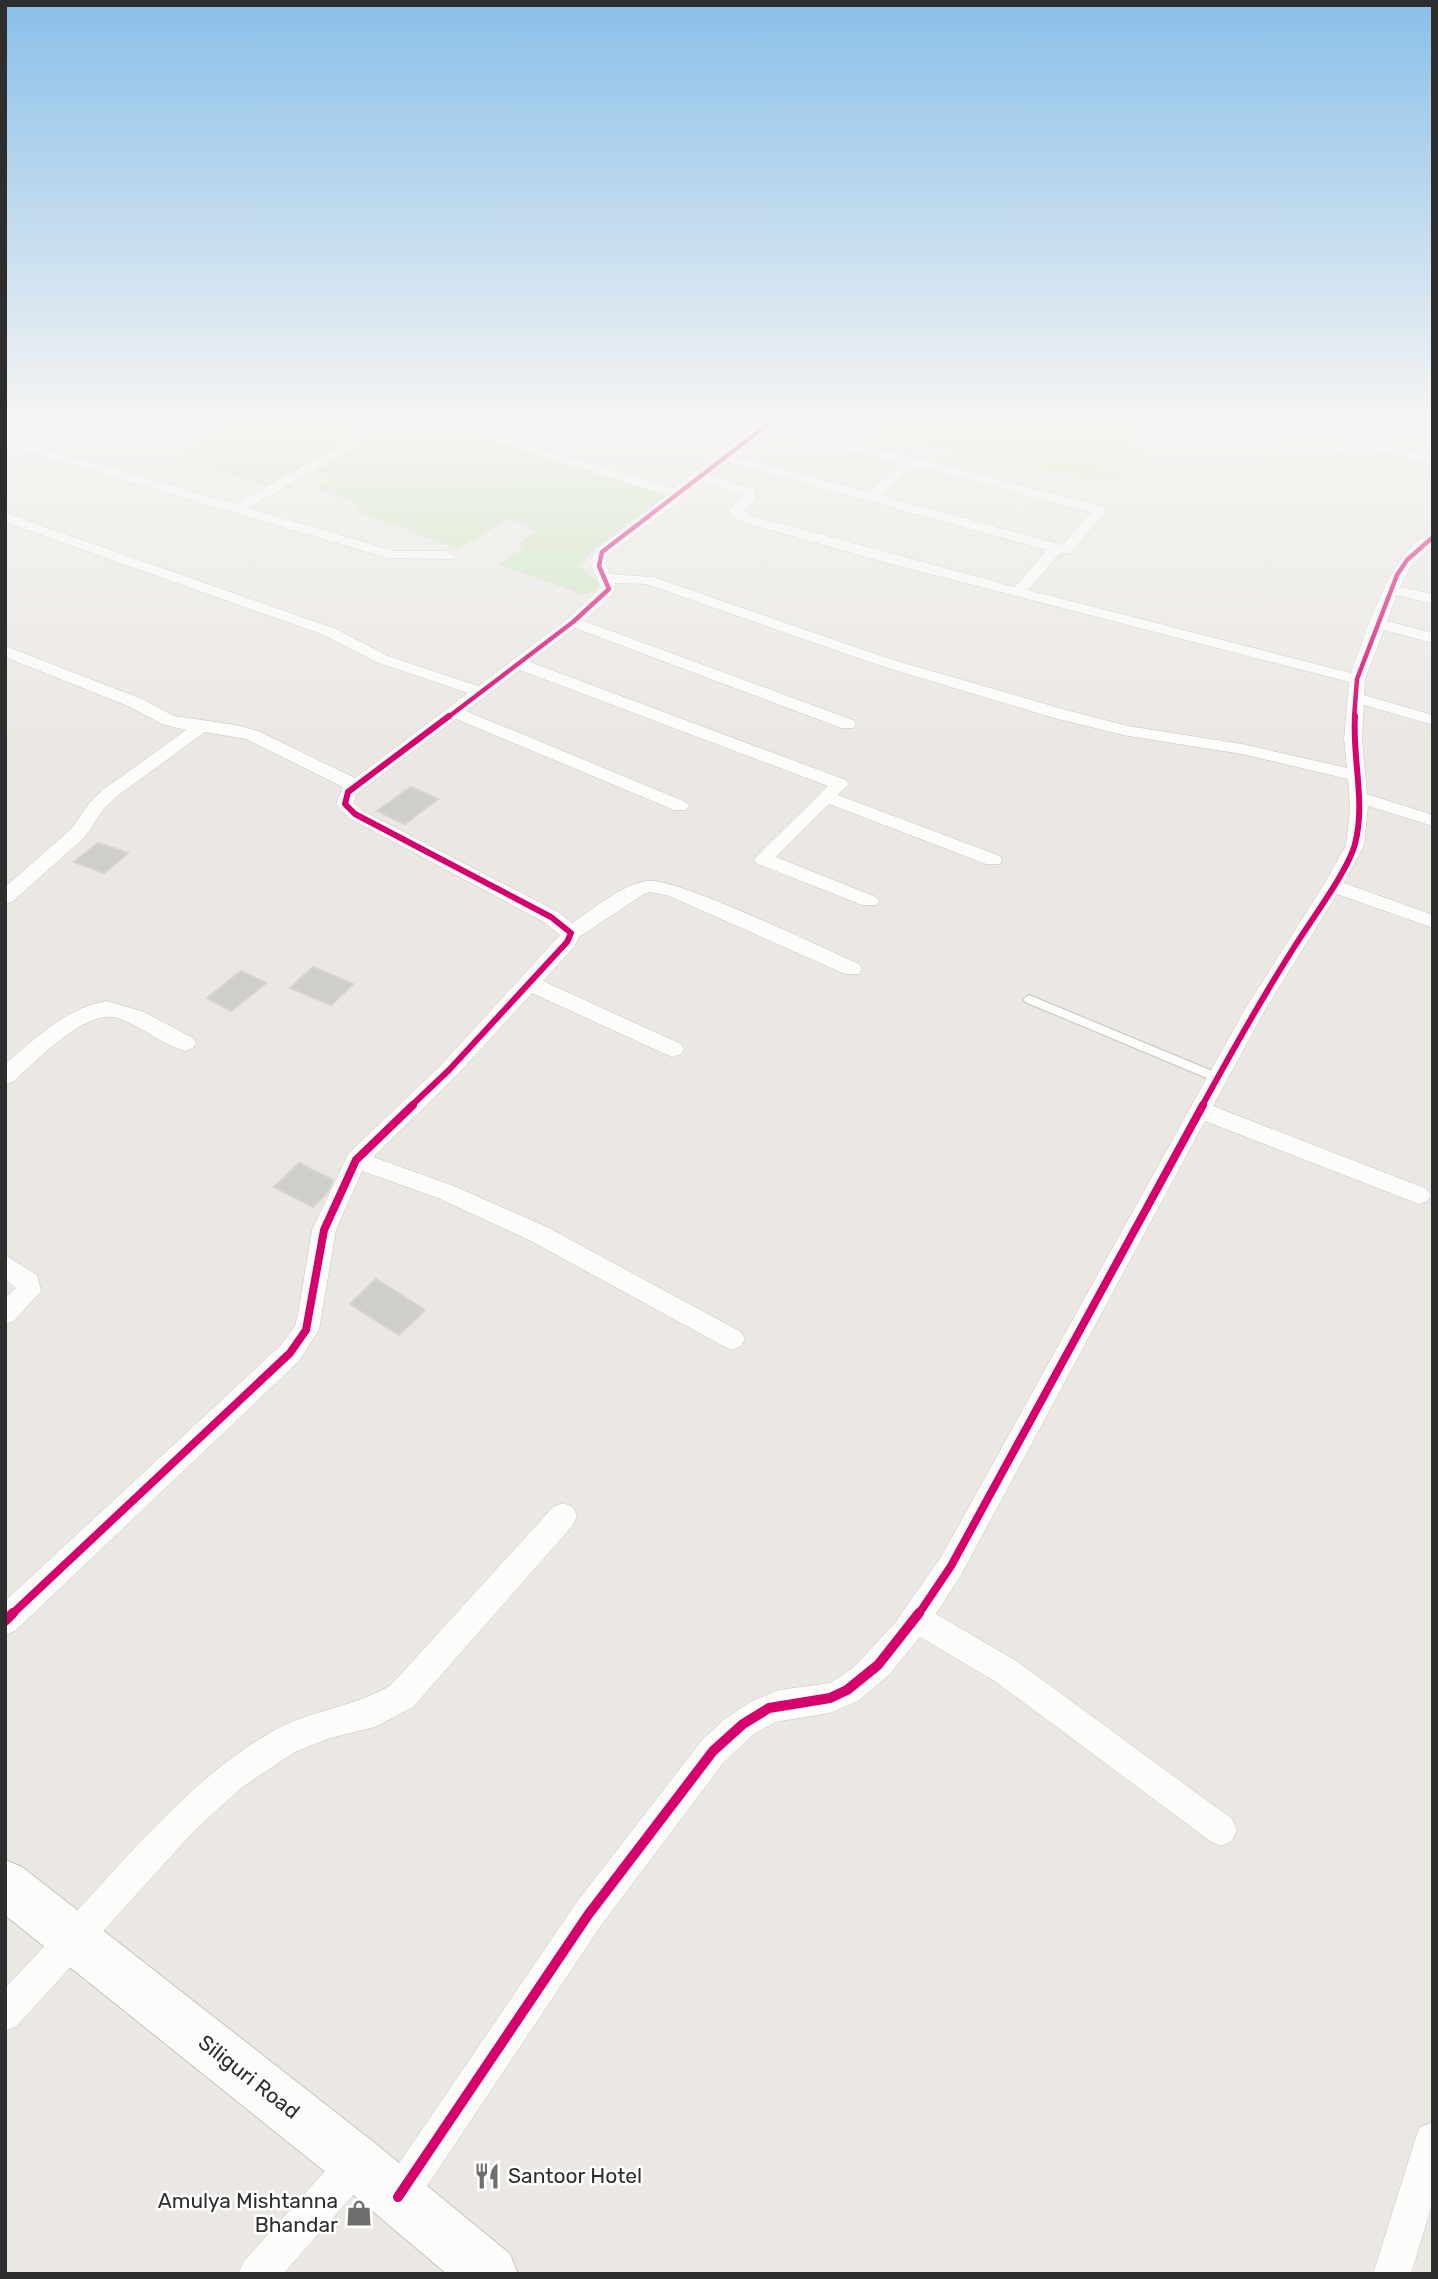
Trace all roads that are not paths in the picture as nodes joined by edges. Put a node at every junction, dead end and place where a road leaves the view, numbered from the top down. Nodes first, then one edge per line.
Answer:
1 (29, 525) edge
2 (292, 525) edge
3 (638, 525) edge
4 (773, 525) edge
5 (972, 525) edge
6 (1087, 525) edge
7 (1433, 537) edge
8 (1057, 548) junction
9 (448, 556) dead end
10 (607, 578) junction
11 (1390, 589) junction
12 (1018, 592) junction
13 (1433, 599) edge
14 (573, 622) junction
15 (1377, 623) junction
16 (1433, 638) edge
17 (5, 651) edge
18 (518, 663) junction
19 (1356, 689) junction
20 (481, 692) junction
21 (454, 712) junction
22 (1433, 720) edge
23 (847, 724) dead end
24 (201, 727) junction
25 (356, 786) junction
26 (1357, 787) junction
27 (827, 797) junction
28 (680, 806) dead end
29 (1433, 821) edge
30 (993, 860) dead end
31 (1333, 886) junction
32 (5, 898) edge
33 (869, 901) dead end
34 (1433, 922) edge
35 (571, 933) junction
36 (852, 969) dead end
37 (531, 984) junction
38 (1029, 999) dead end
39 (185, 1043) dead end
40 (673, 1049) dead end
41 (5, 1076) edge
42 (1218, 1078) junction
43 (1201, 1110) junction
44 (356, 1160) junction
45 (1419, 1195) dead end
46 (5, 1265) edge
47 (5, 1314) edge
48 (732, 1339) dead end
49 (562, 1516) dead end
50 (914, 1617) junction
51 (5, 1621) edge
52 (1222, 1830) dead end
53 (5, 1884) edge
54 (76, 1939) junction
55 (5, 2014) edge
56 (1433, 2140) edge
57 (358, 2163) junction
58 (398, 2197) junction
59 (257, 2274) edge
60 (490, 2274) edge
61 (1392, 2274) edge

1 - 20 street
2 - 9 street
3 - 10 street
4 - 12 street
5 - 8 street
6 - 8 street
7 - 11 street
8 - 12 street
10 - 14 street
10 - 26 street
11 - 13 street
11 - 15 street
12 - 19 street
14 - 18 street
14 - 23 street
15 - 16 street
15 - 19 street
17 - 24 street
18 - 20 street
18 - 27 street
19 - 22 street
19 - 26 street
20 - 21 street
21 - 25 street
21 - 28 street
24 - 25 street
24 - 32 street
25 - 35 street
26 - 29 street
26 - 31 street
27 - 30 street
27 - 33 street
31 - 34 street
31 - 42 street
35 - 36 street
35 - 37 street
37 - 40 street
37 - 44 street
38 - 42 lane
39 - 41 street
42 - 43 street
43 - 45 street
43 - 50 street
44 - 48 street
44 - 51 street
46 - 47 street
49 - 54 street
50 - 52 street
50 - 58 street
53 - 54 main road, Siliguri Road
54 - 55 street
54 - 57 main road, Siliguri Road
56 - 61 street
57 - 58 main road, Siliguri Road
57 - 59 street
58 - 60 main road, Siliguri Road

